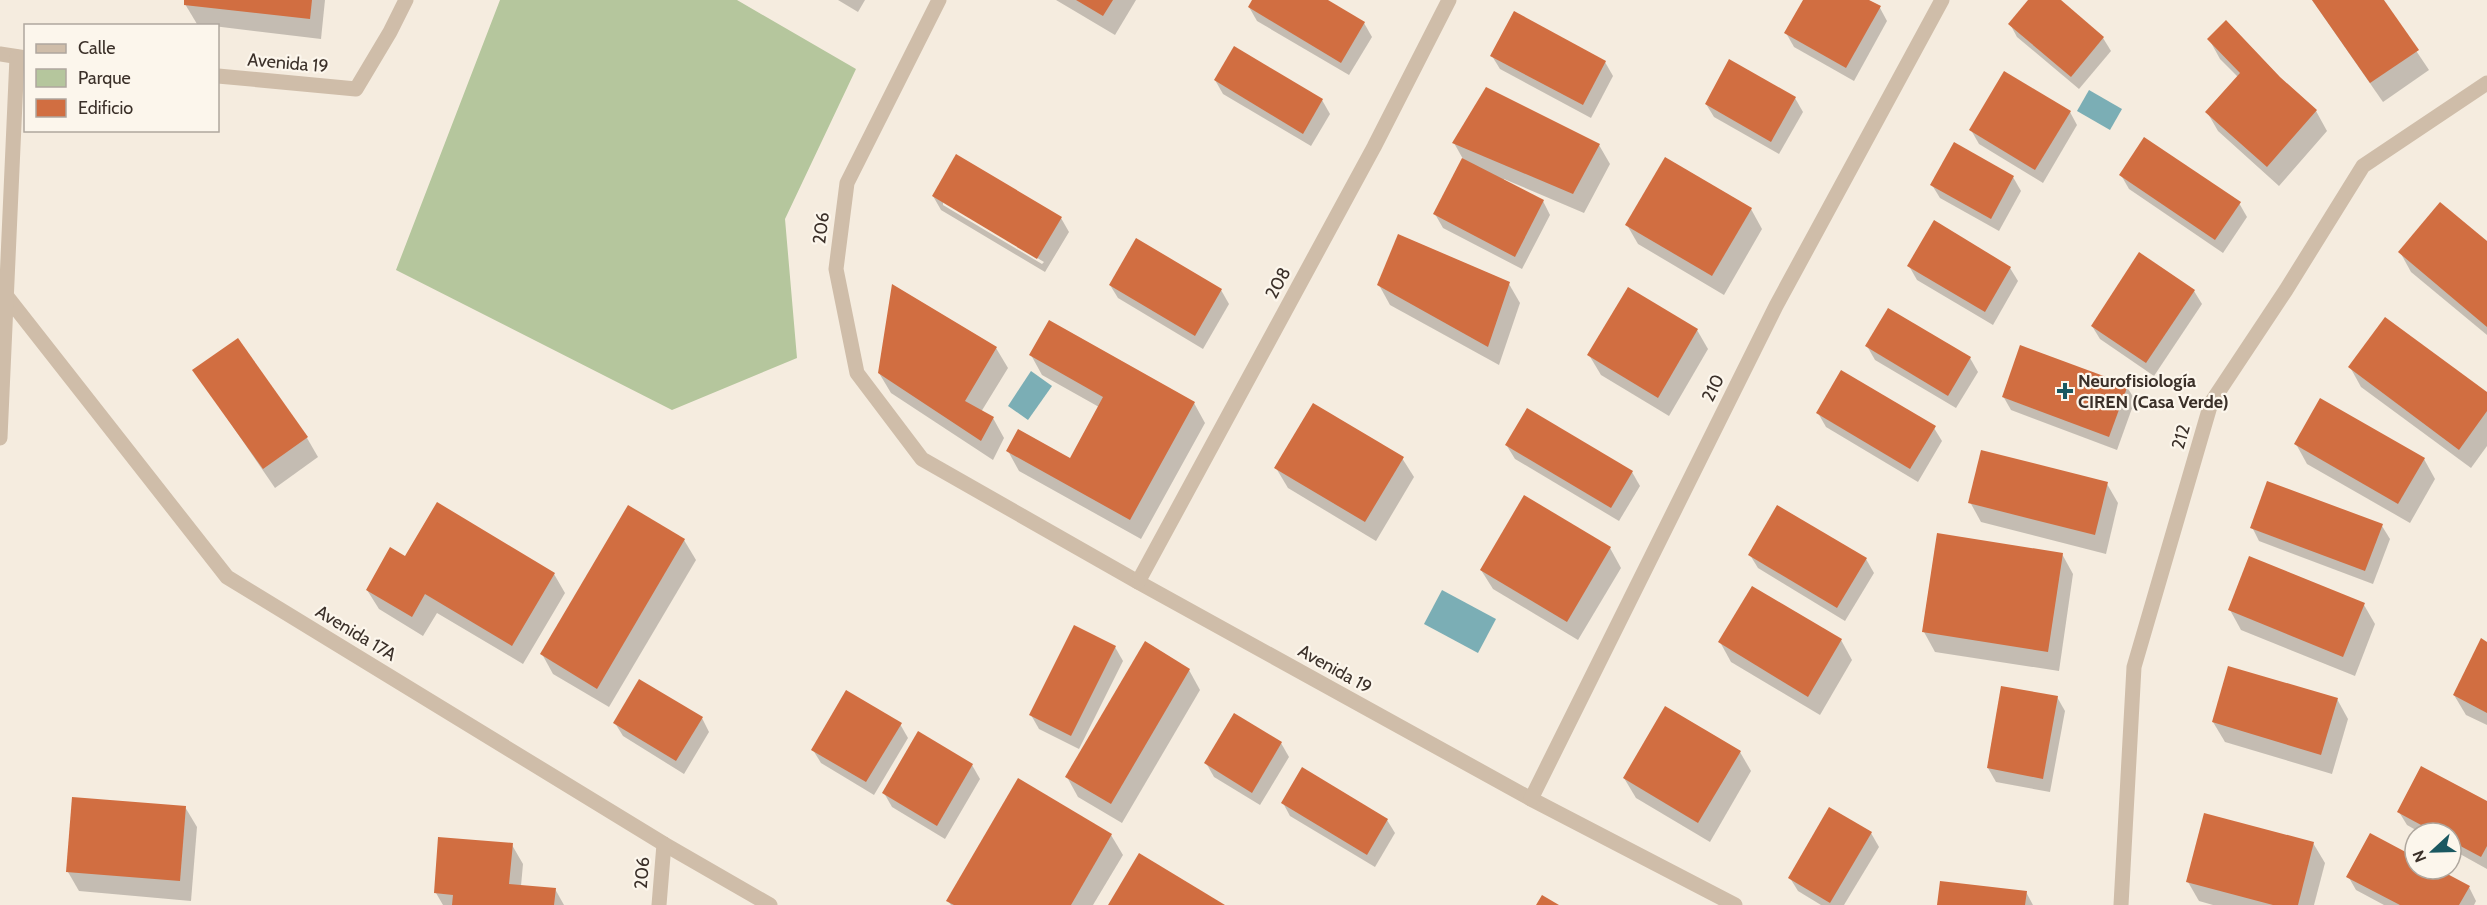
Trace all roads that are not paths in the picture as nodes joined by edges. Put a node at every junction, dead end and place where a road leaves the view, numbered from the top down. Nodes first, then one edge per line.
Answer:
1 (406, 0) edge
2 (939, 0) edge
3 (1449, 0) edge
4 (1942, 0) edge
5 (0, 54) edge
6 (21, 57) edge
7 (219, 76) edge
8 (2487, 83) edge
9 (8, 298) junction
10 (0, 438) edge
11 (922, 459) joint
12 (1138, 582) junction
13 (1531, 799) junction
14 (663, 844) junction
15 (659, 905) edge
16 (770, 905) edge
17 (1735, 905) edge
18 (2121, 905) edge

1 - 7 street, Avenida 19
2 - 11 street, 206
3 - 12 street, 208
4 - 13 street, 210
5 - 6 street
6 - 9 street
8 - 18 street, 212
9 - 10 street
9 - 14 street, Avenida 17A
11 - 12 street, Avenida 19
12 - 13 street, Avenida 19
13 - 17 street, Avenida 19
14 - 15 street, 206
14 - 16 street, Avenida 17A

